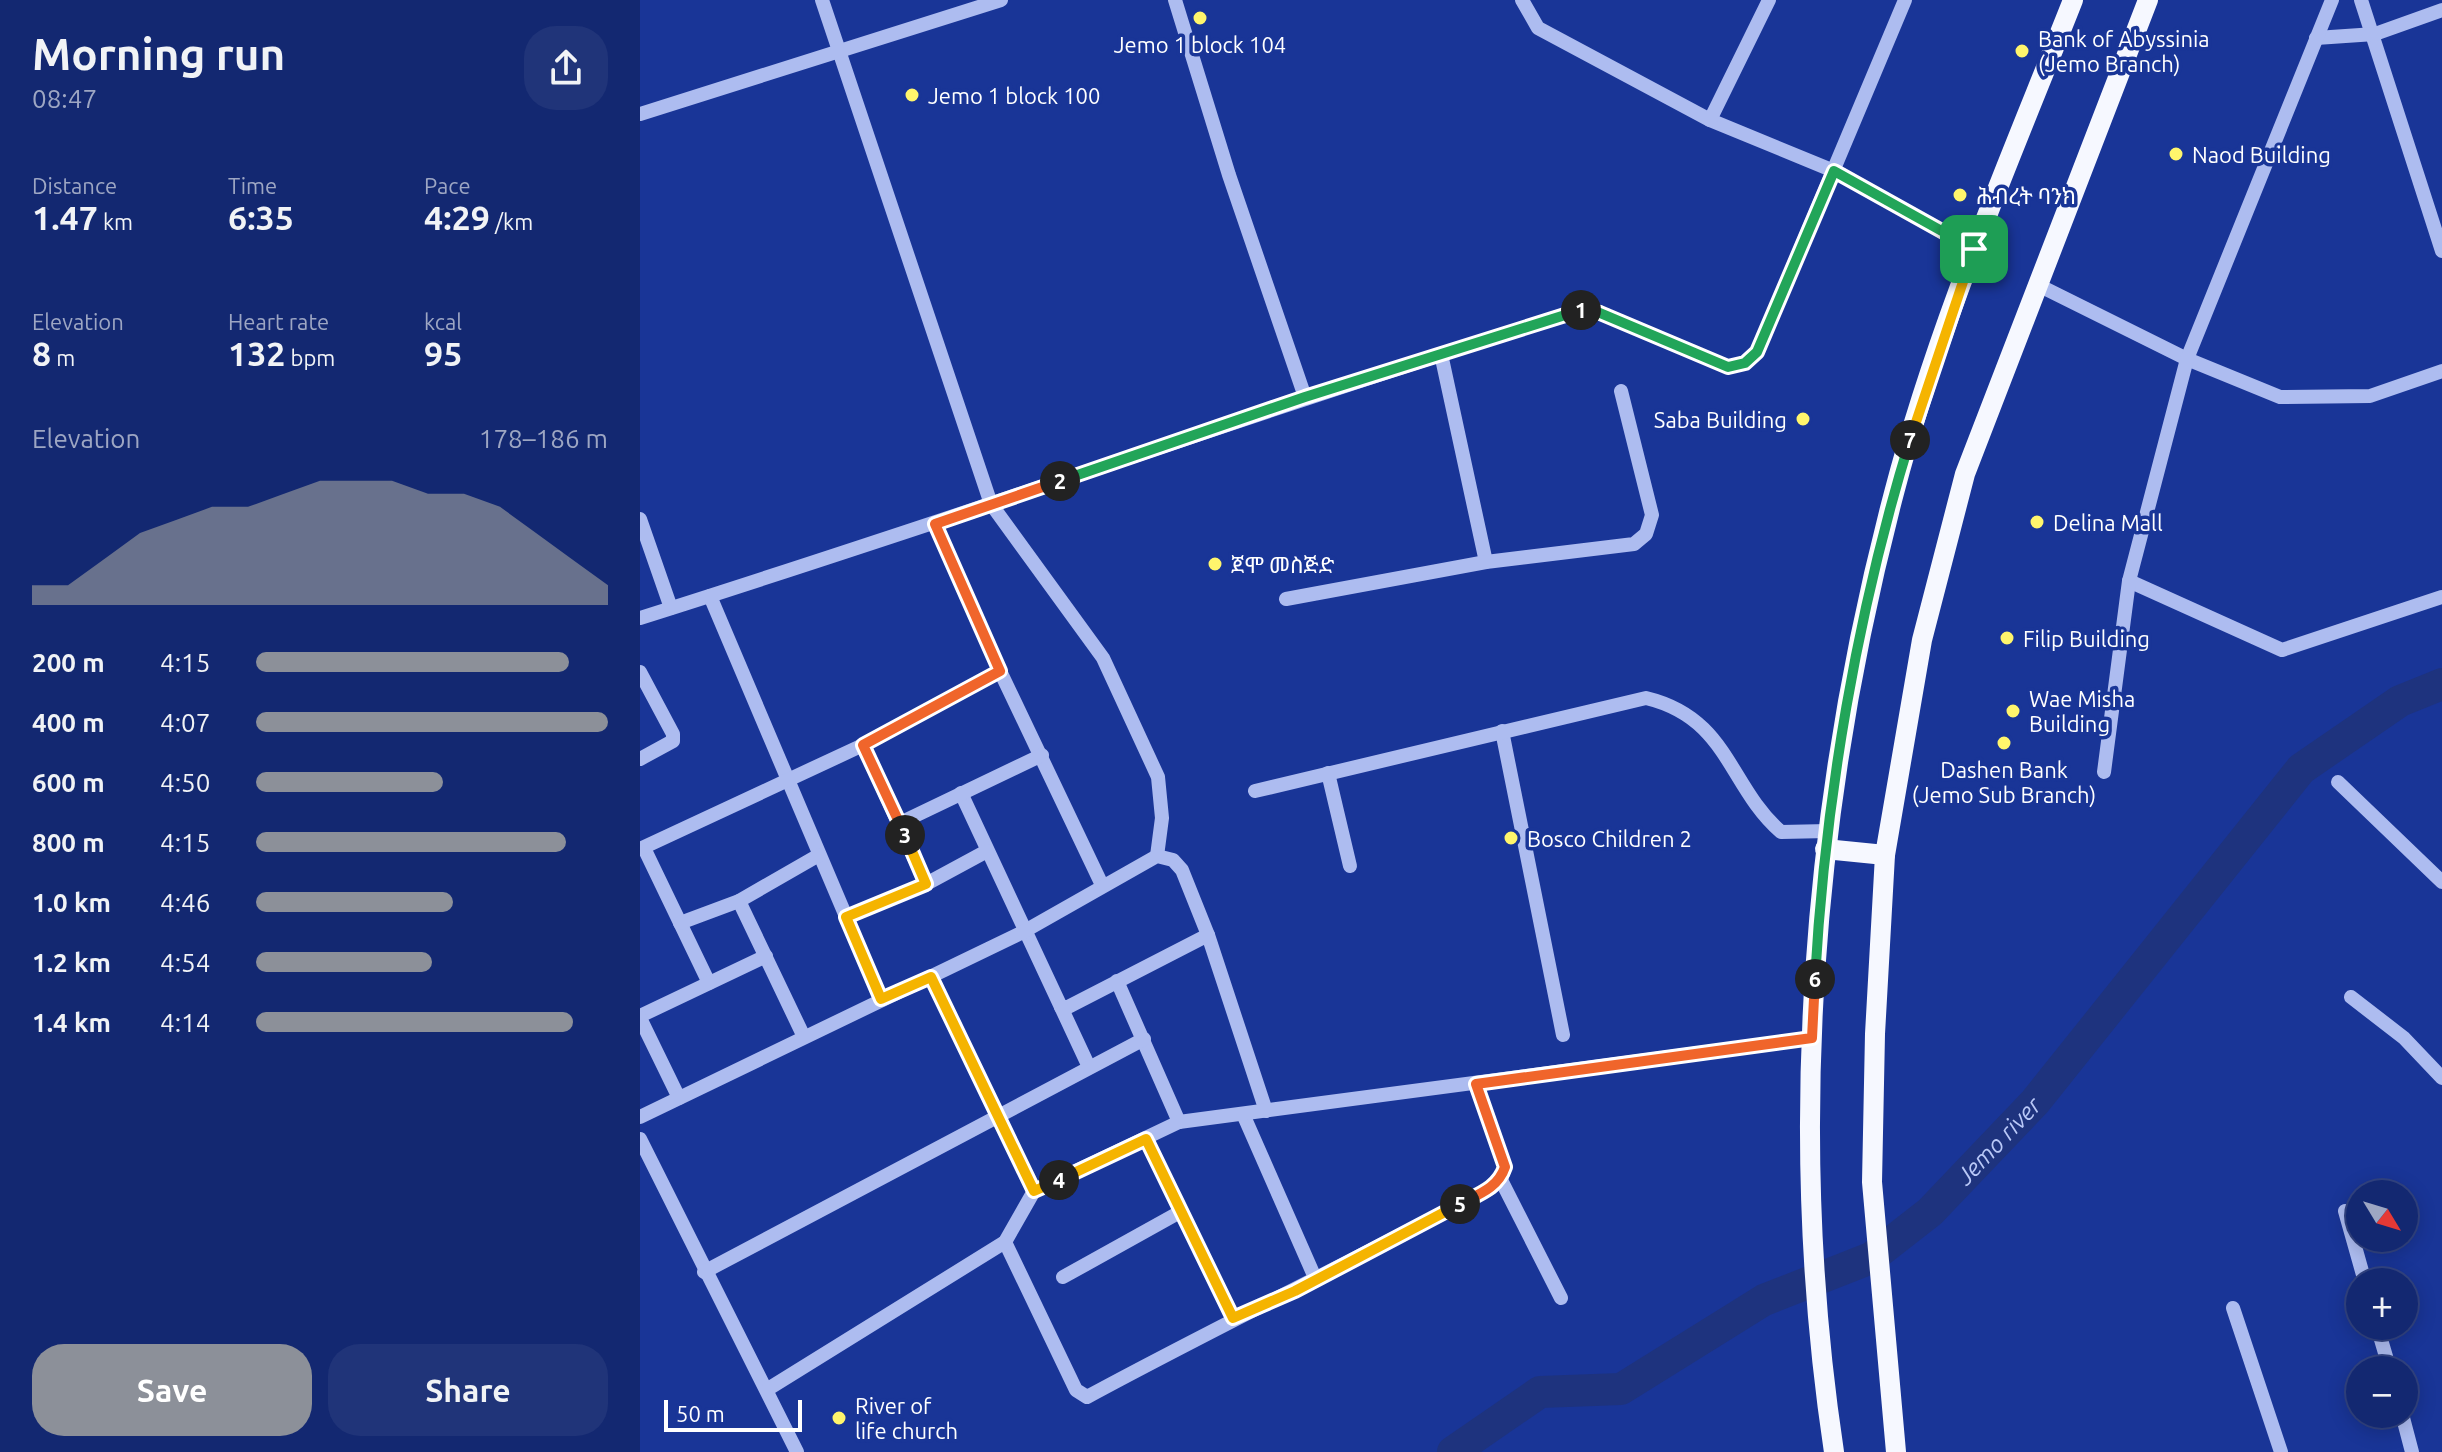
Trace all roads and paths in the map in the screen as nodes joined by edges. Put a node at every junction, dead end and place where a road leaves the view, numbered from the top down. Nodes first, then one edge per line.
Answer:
1 (822, 0) edge
2 (1001, 0) edge
3 (1175, 0) edge
4 (1522, 0) edge
5 (1769, 0) edge
6 (1905, 0) edge
7 (2073, 0) edge
8 (2148, 0) edge
9 (2332, 0) edge
10 (2361, 0) edge
11 (2442, 10) edge
12 (2375, 34) junction
13 (2316, 38) junction
14 (838, 50) junction
15 (640, 114) edge
16 (1710, 120) junction
17 (1834, 171) junction
18 (1974, 249) junction
19 (2442, 251) edge
20 (2038, 285) junction
21 (1441, 354) junction
22 (2187, 359) junction
23 (2442, 371) edge
24 (1621, 391) dead end
25 (1305, 397) junction
26 (991, 504) junction
27 (640, 519) edge
28 (935, 524) junction
29 (1486, 562) junction
30 (2129, 581) junction
31 (710, 596) junction
32 (2442, 597) edge
33 (1286, 599) dead end
34 (671, 608) junction
35 (640, 618) edge
36 (1000, 671) junction
37 (640, 672) edge
38 (1502, 731) junction
39 (863, 745) junction
40 (1042, 755) junction
41 (640, 759) edge
42 (2104, 772) dead end
43 (1328, 773) junction
44 (787, 782) junction
45 (2338, 782) dead end
46 (1255, 791) dead end
47 (961, 793) junction
48 (900, 823) junction
49 (1826, 840) junction
50 (642, 848) edge
51 (987, 851) junction
52 (819, 855) junction
53 (1885, 855) junction
54 (1157, 856) junction
55 (1350, 866) dead end
56 (2442, 882) edge
57 (926, 884) junction
58 (1102, 885) junction
59 (739, 901) junction
60 (846, 917) junction
61 (680, 923) junction
62 (1023, 932) junction
63 (1208, 935) junction
64 (766, 956) junction
65 (931, 977) junction
66 (1117, 981) junction
67 (709, 983) junction
68 (2351, 997) dead end
69 (881, 999) junction
70 (1061, 1007) junction
71 (640, 1017) edge
72 (1563, 1035) dead end
73 (804, 1037) junction
74 (1812, 1038) junction
75 (1144, 1039) junction
76 (1089, 1067) junction
77 (2442, 1078) edge
78 (1476, 1084) junction
79 (679, 1098) junction
80 (1266, 1111) junction
81 (1243, 1114) junction
82 (997, 1115) junction
83 (640, 1117) edge
84 (1179, 1122) junction
85 (640, 1139) edge
86 (1146, 1139) junction
87 (1501, 1180) junction
88 (1034, 1191) junction
89 (2345, 1211) dead end
90 (1180, 1212) junction
91 (1005, 1242) junction
92 (2361, 1268) edge
93 (704, 1272) junction
94 (1063, 1277) dead end
95 (1316, 1280) junction
96 (1561, 1298) dead end
97 (2233, 1308) dead end
98 (1233, 1318) junction
99 (768, 1389) junction
100 (2406, 1428) edge
101 (797, 1452) edge
102 (1834, 1452) edge
103 (1896, 1452) edge
104 (2281, 1452) edge
105 (2412, 1452) edge

1 - 14 street
2 - 14 street
3 - 25 street
4 - 16 street
5 - 16 street
6 - 17 street
7 - 18 main road
8 - 20 main road
9 - 13 street
10 - 12 street
11 - 12 street
12 - 13 street
12 - 19 street
13 - 22 street
14 - 15 street
14 - 26 street
16 - 17 street
17 - 18 street
17 - 21 street
18 - 49 main road
20 - 22 street
20 - 53 main road
21 - 25 street
21 - 29 street
22 - 23 street
22 - 30 street
24 - 29 street
25 - 26 street
26 - 28 street
26 - 54 street
27 - 34 street
28 - 31 street
28 - 36 street
29 - 33 street
30 - 32 street
30 - 42 street
31 - 34 street
31 - 44 street
34 - 35 street
36 - 39 street
36 - 40 street
37 - 41 street
38 - 43 street
38 - 49 street
38 - 72 street
39 - 44 street
39 - 48 street
40 - 47 street
40 - 58 street
43 - 46 street
43 - 55 street
44 - 50 street
44 - 52 street
45 - 56 street
47 - 48 street
47 - 51 street
48 - 57 street
49 - 53 main road
49 - 74 main road
50 - 61 street
51 - 57 street
51 - 62 street
52 - 59 street
52 - 60 street
53 - 103 main road
54 - 58 street
54 - 63 street
57 - 60 street
58 - 62 street
59 - 61 street
59 - 64 street
60 - 69 street
61 - 67 street
62 - 65 street
62 - 70 street
63 - 66 street
63 - 80 street
64 - 67 street
64 - 73 street
65 - 69 street
65 - 82 street
66 - 70 street
66 - 75 street
67 - 71 street
68 - 77 street
69 - 73 street
70 - 76 street
71 - 79 street
73 - 79 street
74 - 78 street
74 - 102 main road
75 - 76 street
75 - 84 street
76 - 82 street
78 - 80 street
78 - 87 street
79 - 83 street
80 - 81 street
81 - 84 street
81 - 95 street
82 - 88 street
82 - 93 street
84 - 86 street
85 - 93 street
86 - 88 street
86 - 90 street
87 - 95 street
87 - 96 street
88 - 91 street
89 - 92 street
90 - 94 street
90 - 98 street
91 - 98 street
91 - 99 street
93 - 99 street
95 - 98 street
97 - 104 street
99 - 101 street
100 - 105 street

